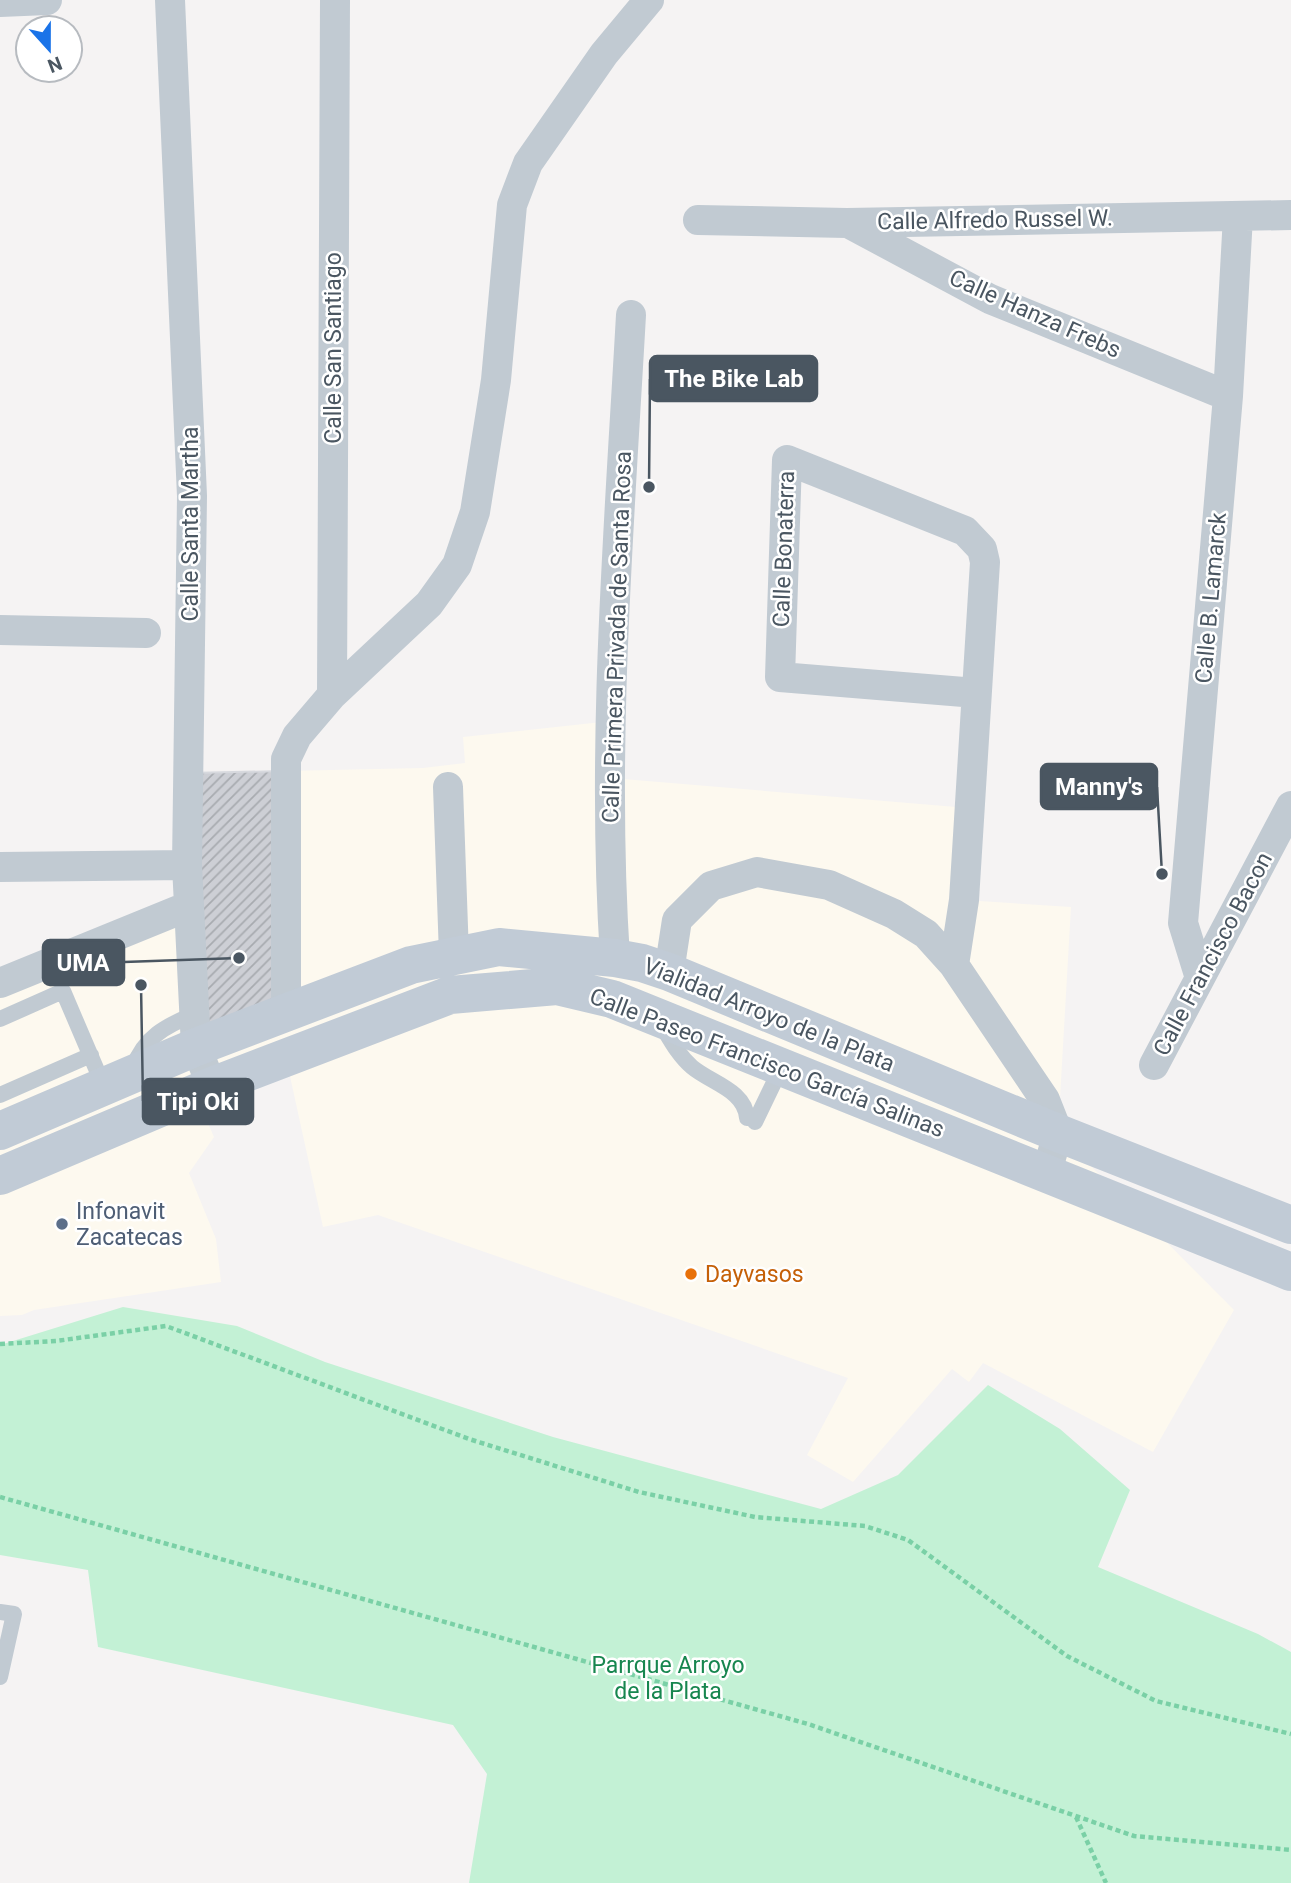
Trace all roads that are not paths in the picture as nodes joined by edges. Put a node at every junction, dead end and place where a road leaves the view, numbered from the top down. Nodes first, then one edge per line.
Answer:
1 (47, 0) edge
2 (170, 0) edge
3 (335, 0) edge
4 (649, 0) edge
5 (0, 2) edge
6 (1291, 215) edge
7 (1238, 216) junction
8 (698, 220) dead end
9 (847, 223) junction
10 (631, 315) dead end
11 (1228, 396) junction
12 (0, 629) edge
13 (146, 633) dead end
14 (976, 693) junction
15 (332, 695) junction
16 (449, 787) dead end
17 (1291, 806) edge
18 (187, 865) junction
19 (0, 867) edge
20 (189, 906) junction
21 (454, 955) junction
22 (615, 958) junction
23 (954, 965) junction
24 (669, 972) junction
25 (1200, 978) junction
26 (0, 983) edge
27 (286, 1011) junction
28 (655, 1015) junction
29 (0, 1019) edge
30 (195, 1031) junction
31 (1154, 1065) dead end
32 (781, 1068) junction
33 (109, 1072) junction
34 (212, 1087) junction
35 (0, 1095) edge
36 (0, 1130) edge
37 (1058, 1133) junction
38 (4, 1164) edge
39 (1047, 1172) junction
40 (1291, 1225) edge
41 (1291, 1272) edge
42 (0, 1612) edge
43 (0, 1677) edge

1 - 5 street
2 - 18 street, Calle Santa Martha
3 - 15 street, Calle San Santiago
4 - 15 street
6 - 7 street, Calle Alfredo Russel W.
7 - 9 street, Calle Alfredo Russel W.
7 - 11 street, Calle B. Lamarck
8 - 9 street, Calle Alfredo Russel W.
9 - 11 street, Calle Hanza Frebs
10 - 22 street, Calle Primera Privada de Santa Rosa
11 - 25 street, Calle B. Lamarck
12 - 13 street
14 - 14 street, Calle Bonaterra
14 - 23 street, Calle Bonaterra
15 - 27 street
16 - 21 street
17 - 25 street, Calle Francisco Bacon
18 - 19 street
18 - 20 street, Calle Santa Martha
20 - 26 street
20 - 30 street, Calle Santa Martha
21 - 22 main road, Vialidad Arroyo de la Plata
21 - 27 main road, Vialidad Arroyo de la Plata
22 - 24 main road, Vialidad Arroyo de la Plata
23 - 24 street
23 - 37 street
24 - 37 main road, Vialidad Arroyo de la Plata
25 - 31 street, Calle Francisco Bacon
27 - 30 main road, Vialidad Arroyo de la Plata
28 - 32 main road, Calle Paseo Francisco García Salinas
28 - 32 lane
28 - 34 main road, Calle Paseo Francisco García Salinas
29 - 33 lane
30 - 33 main road, Vialidad Arroyo de la Plata
30 - 34 street, Calle Santa Martha
32 - 39 main road, Calle Paseo Francisco García Salinas
33 - 35 lane
33 - 36 main road, Vialidad Arroyo de la Plata
34 - 38 main road, Calle Paseo Francisco García Salinas
37 - 39 street
37 - 40 main road, Vialidad Arroyo de la Plata
39 - 41 main road, Calle Paseo Francisco García Salinas
42 - 43 lane

